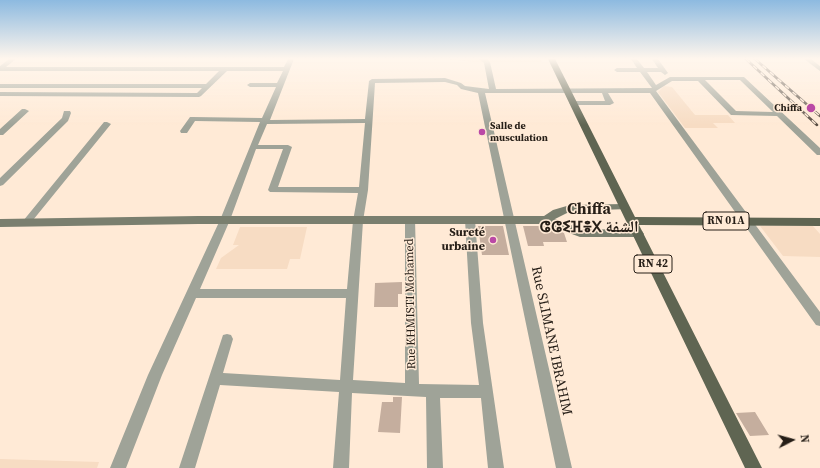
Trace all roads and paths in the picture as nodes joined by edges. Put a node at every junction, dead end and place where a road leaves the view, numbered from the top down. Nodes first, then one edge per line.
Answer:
1 (213, 81) edge
2 (282, 81) edge
3 (384, 81) edge
4 (447, 81) edge
5 (491, 81) edge
6 (562, 81) edge
7 (648, 81) edge
8 (667, 81) edge
9 (702, 81) edge
10 (745, 81) edge
11 (250, 85) dead end
12 (280, 85) junction
13 (0, 86) edge
14 (208, 86) junction
15 (653, 89) junction
16 (604, 91) junction
17 (481, 92) junction
18 (493, 92) junction
19 (567, 92) junction
20 (0, 94) edge
21 (573, 103) junction
22 (24, 112) dead end
23 (67, 113) dead end
24 (781, 114) junction
25 (266, 121) junction
26 (368, 121) junction
27 (107, 124) dead end
28 (184, 131) dead end
29 (0, 133) edge
30 (253, 147) junction
31 (820, 153) edge
32 (0, 183) edge
33 (363, 190) junction
34 (624, 207) junction
35 (410, 219) junction
36 (224, 220) junction
37 (470, 220) junction
38 (546, 220) junction
39 (358, 221) junction
40 (509, 221) junction
41 (747, 221) junction
42 (632, 222) junction
43 (820, 222) edge
44 (0, 223) edge
45 (26, 223) junction
46 (638, 234) junction
47 (191, 293) junction
48 (352, 294) junction
49 (820, 321) edge
50 (227, 339) dead end
51 (214, 379) junction
52 (347, 387) junction
53 (412, 390) junction
54 (433, 391) junction
55 (487, 392) junction
56 (118, 468) edge
57 (187, 468) edge
58 (341, 468) edge
59 (435, 468) edge
60 (496, 468) edge
61 (564, 468) edge
62 (754, 468) edge

1 - 14 street
2 - 12 street
3 - 26 street
4 - 17 street
5 - 18 street
6 - 19 main road, RN 42
7 - 15 street
8 - 15 street
9 - 24 street
10 - 24 street
11 - 12 street
12 - 25 street
13 - 14 street
14 - 20 street
15 - 16 street
15 - 41 street
16 - 19 street
16 - 21 street
17 - 18 street
17 - 40 street, Rue SLIMANE IBRAHIM
18 - 19 street
19 - 21 main road, RN 42
21 - 34 main road, RN 42
22 - 29 street
23 - 32 street
24 - 31 street
25 - 26 street
25 - 28 street
25 - 30 street
26 - 33 street
27 - 45 street
30 - 33 street
30 - 36 street
33 - 39 street
34 - 38 main road
34 - 42 main road, RN 42
35 - 37 main road
35 - 39 main road
35 - 53 street, Rue KHMISTI Mohamed
36 - 39 main road
36 - 45 main road
36 - 47 street
37 - 40 main road
37 - 55 street
38 - 40 main road
38 - 46 main road
39 - 48 street
40 - 61 street, Rue SLIMANE IBRAHIM
41 - 42 main road, RN 01A
41 - 43 main road, RN 01A
41 - 49 street
42 - 46 main road, RN 42
44 - 45 main road
46 - 62 main road, RN 42
47 - 48 street
47 - 56 street
48 - 52 street
50 - 51 street
51 - 52 street
51 - 57 street
52 - 53 street
52 - 58 street
53 - 54 street
54 - 55 street
54 - 59 street
55 - 60 street

